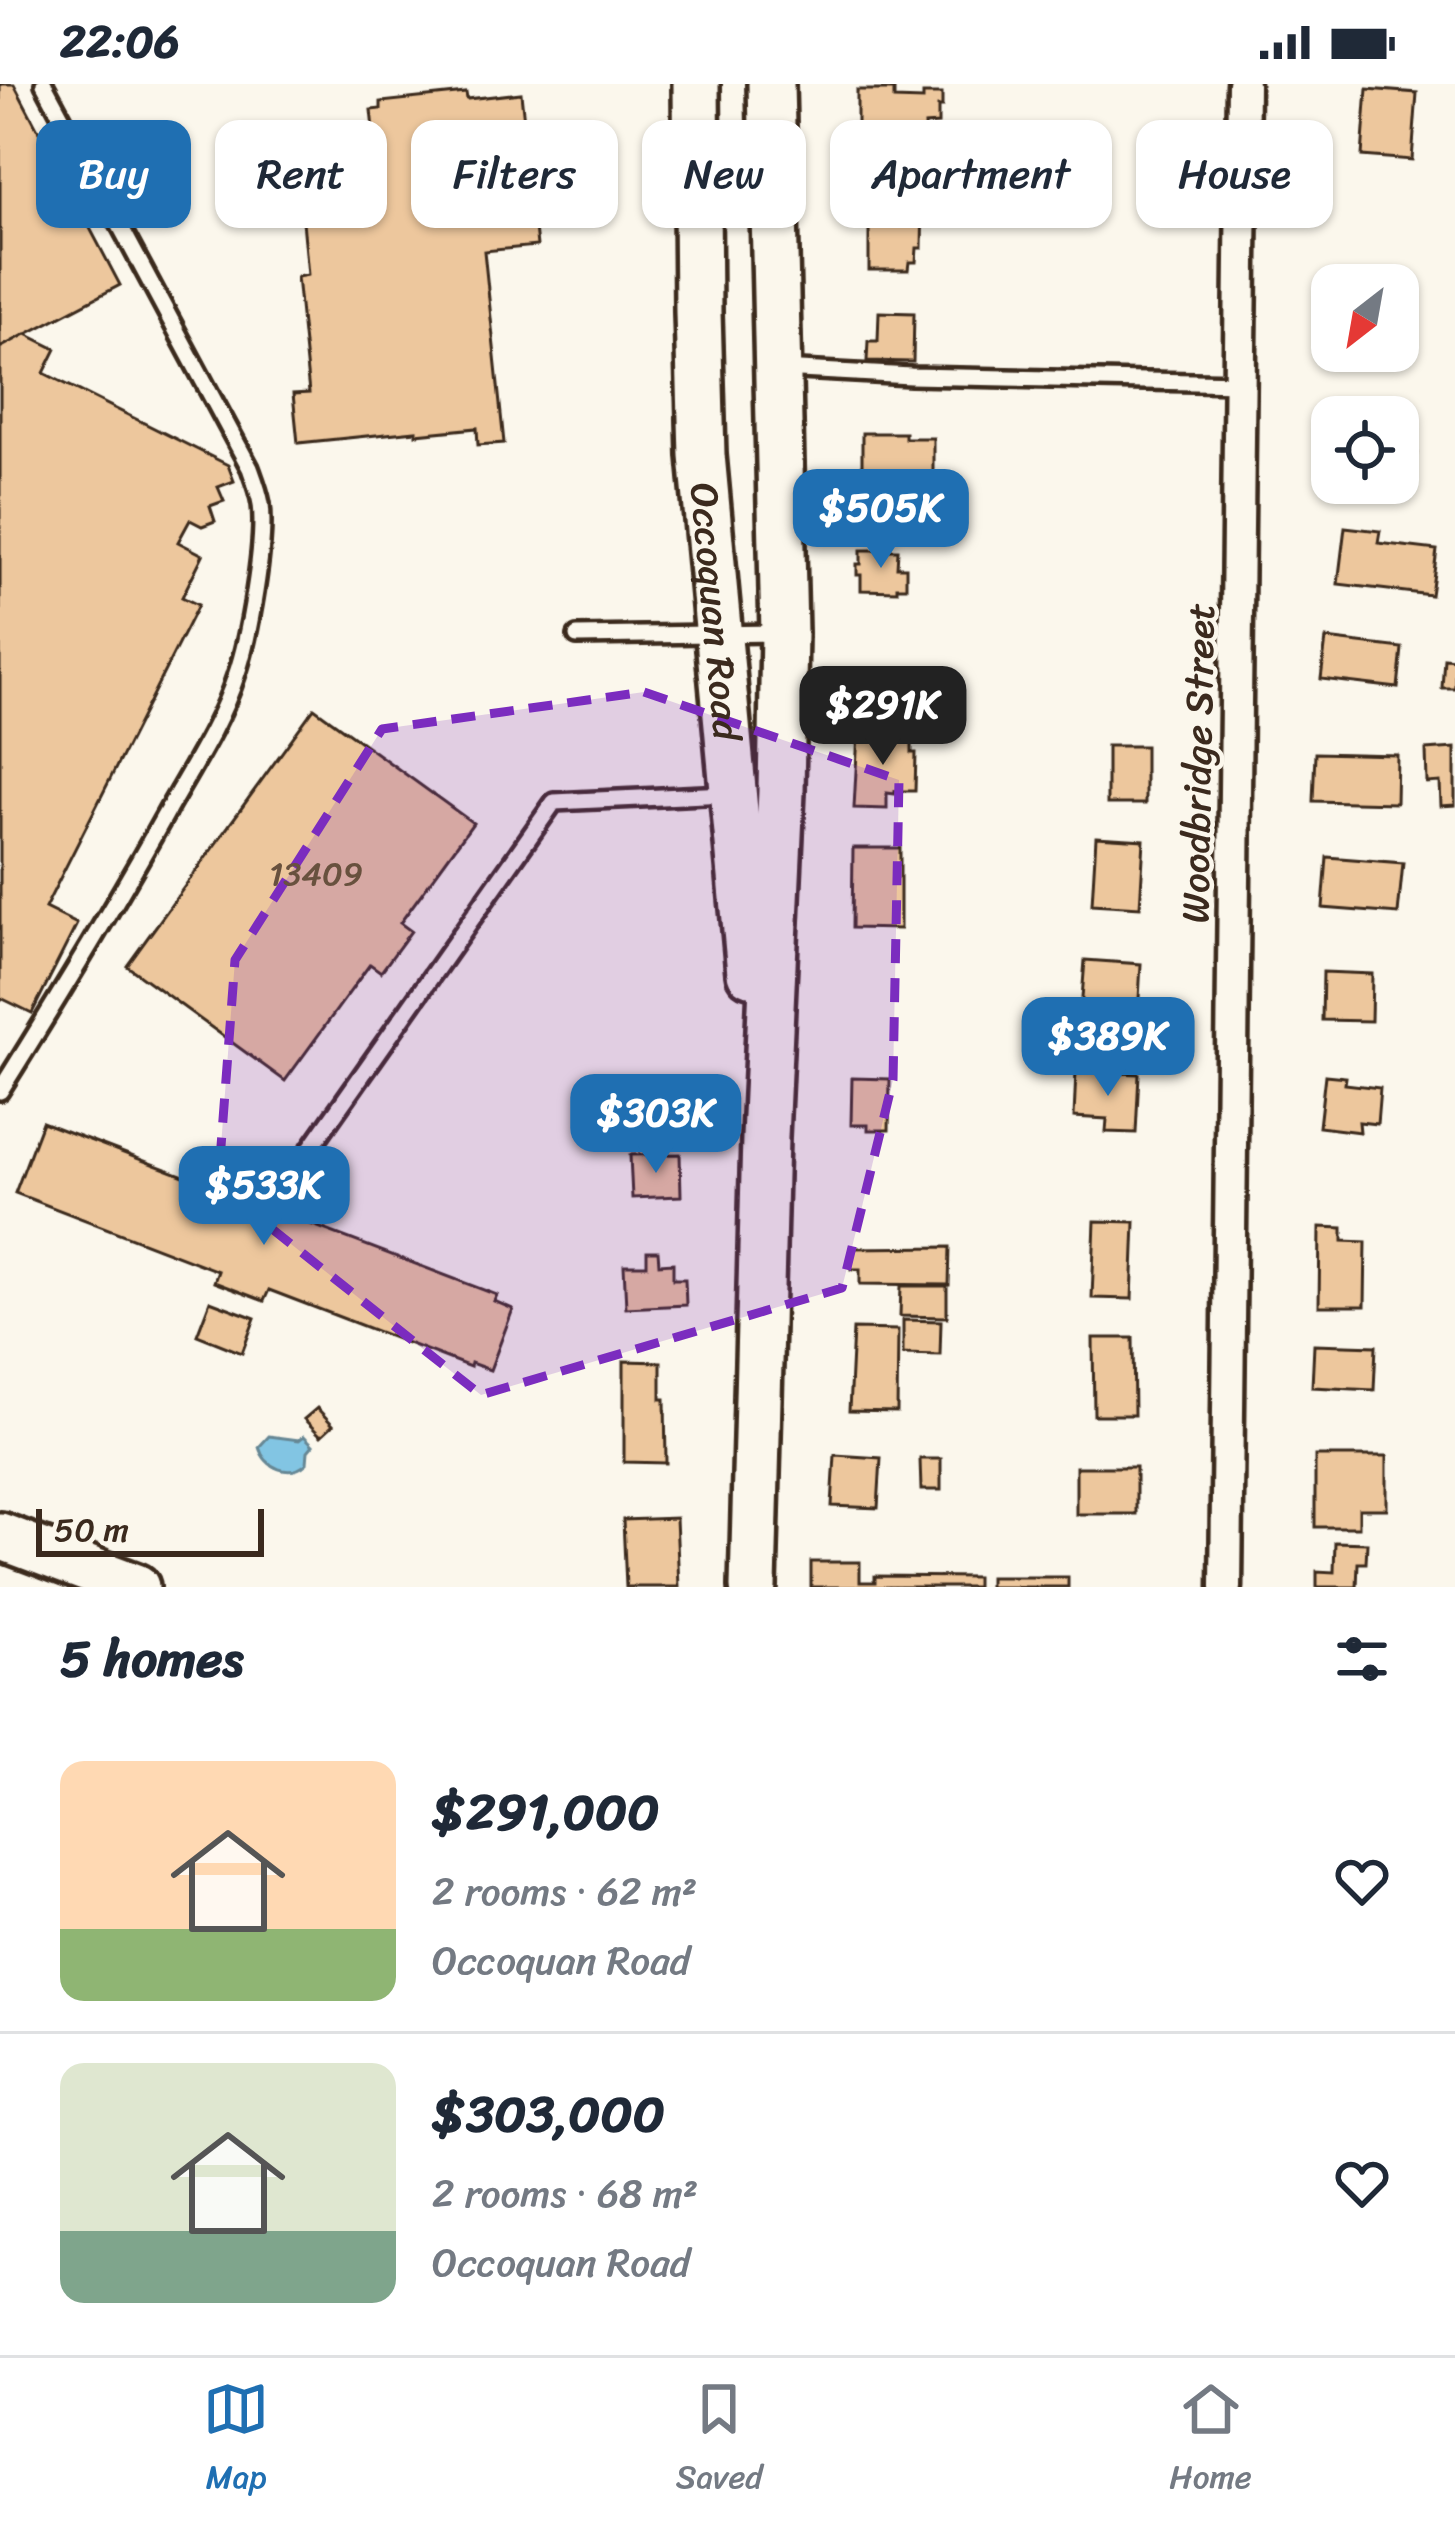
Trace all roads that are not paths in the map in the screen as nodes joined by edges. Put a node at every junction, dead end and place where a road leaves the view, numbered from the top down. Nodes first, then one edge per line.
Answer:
1 (44, 84) edge
2 (696, 84) edge
3 (771, 84) edge
4 (1243, 84) edge
5 (778, 369) junction
6 (1241, 383) junction
7 (784, 633) junction
8 (719, 634) junction
9 (577, 637) dead end
10 (733, 794) junction
11 (0, 1091) edge
12 (765, 1137) junction
13 (310, 1149) dead end
14 (0, 1536) edge
15 (136, 1587) edge
16 (754, 1587) edge
17 (1226, 1587) edge

1 - 11 lane
2 - 8 main road, Occoquan Road
3 - 5 main road, Occoquan Road
4 - 6 street, Woodbridge Street
5 - 6 lane
5 - 7 main road, Occoquan Road
6 - 17 street, Woodbridge Street
7 - 8 lane
7 - 12 main road, Occoquan Road
8 - 9 lane
8 - 10 main road, Occoquan Road
10 - 12 main road, Occoquan Road
10 - 13 lane
12 - 16 main road, Occoquan Road
14 - 15 main road

